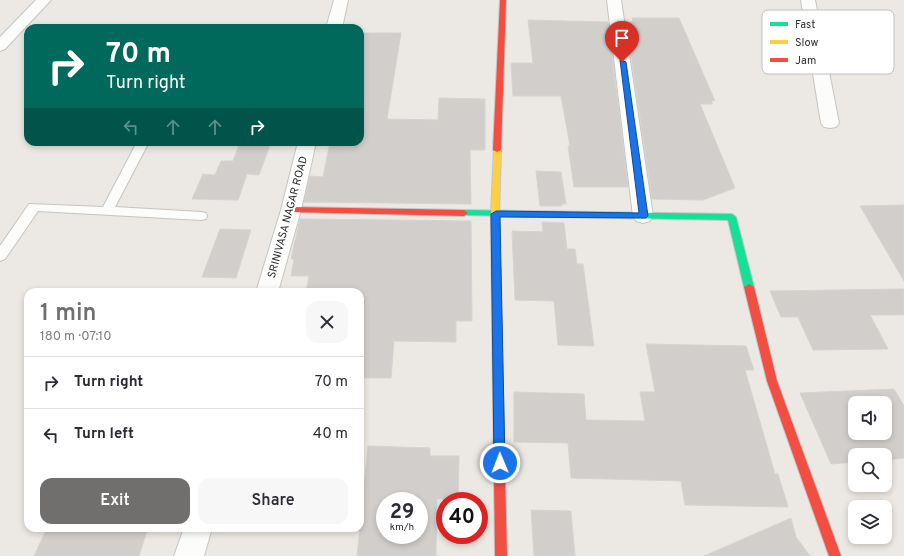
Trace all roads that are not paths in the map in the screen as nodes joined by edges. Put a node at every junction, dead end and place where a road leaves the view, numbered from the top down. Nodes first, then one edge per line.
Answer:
1 (44, 0) edge
2 (341, 0) edge
3 (503, 0) edge
4 (614, 0) edge
5 (808, 0) edge
6 (810, 10) edge
7 (335, 24) edge
8 (0, 46) edge
9 (821, 74) edge
10 (830, 123) dead end
11 (141, 146) edge
12 (306, 146) edge
13 (291, 210) junction
14 (107, 211) junction
15 (496, 214) junction
16 (201, 216) dead end
17 (643, 216) junction
18 (0, 256) edge
19 (268, 288) edge
20 (197, 532) edge
21 (190, 556) edge
22 (501, 556) edge
23 (836, 556) edge

1 - 8 street
2 - 7 street
3 - 15 street
4 - 17 street
5 - 6 street
9 - 10 street
11 - 14 lane
12 - 13 street, SRINIVASA NAGAR ROAD
13 - 15 street
13 - 19 street, SRINIVASA NAGAR ROAD
14 - 16 lane
14 - 18 lane
15 - 17 street
15 - 22 street
17 - 23 street
20 - 21 street

